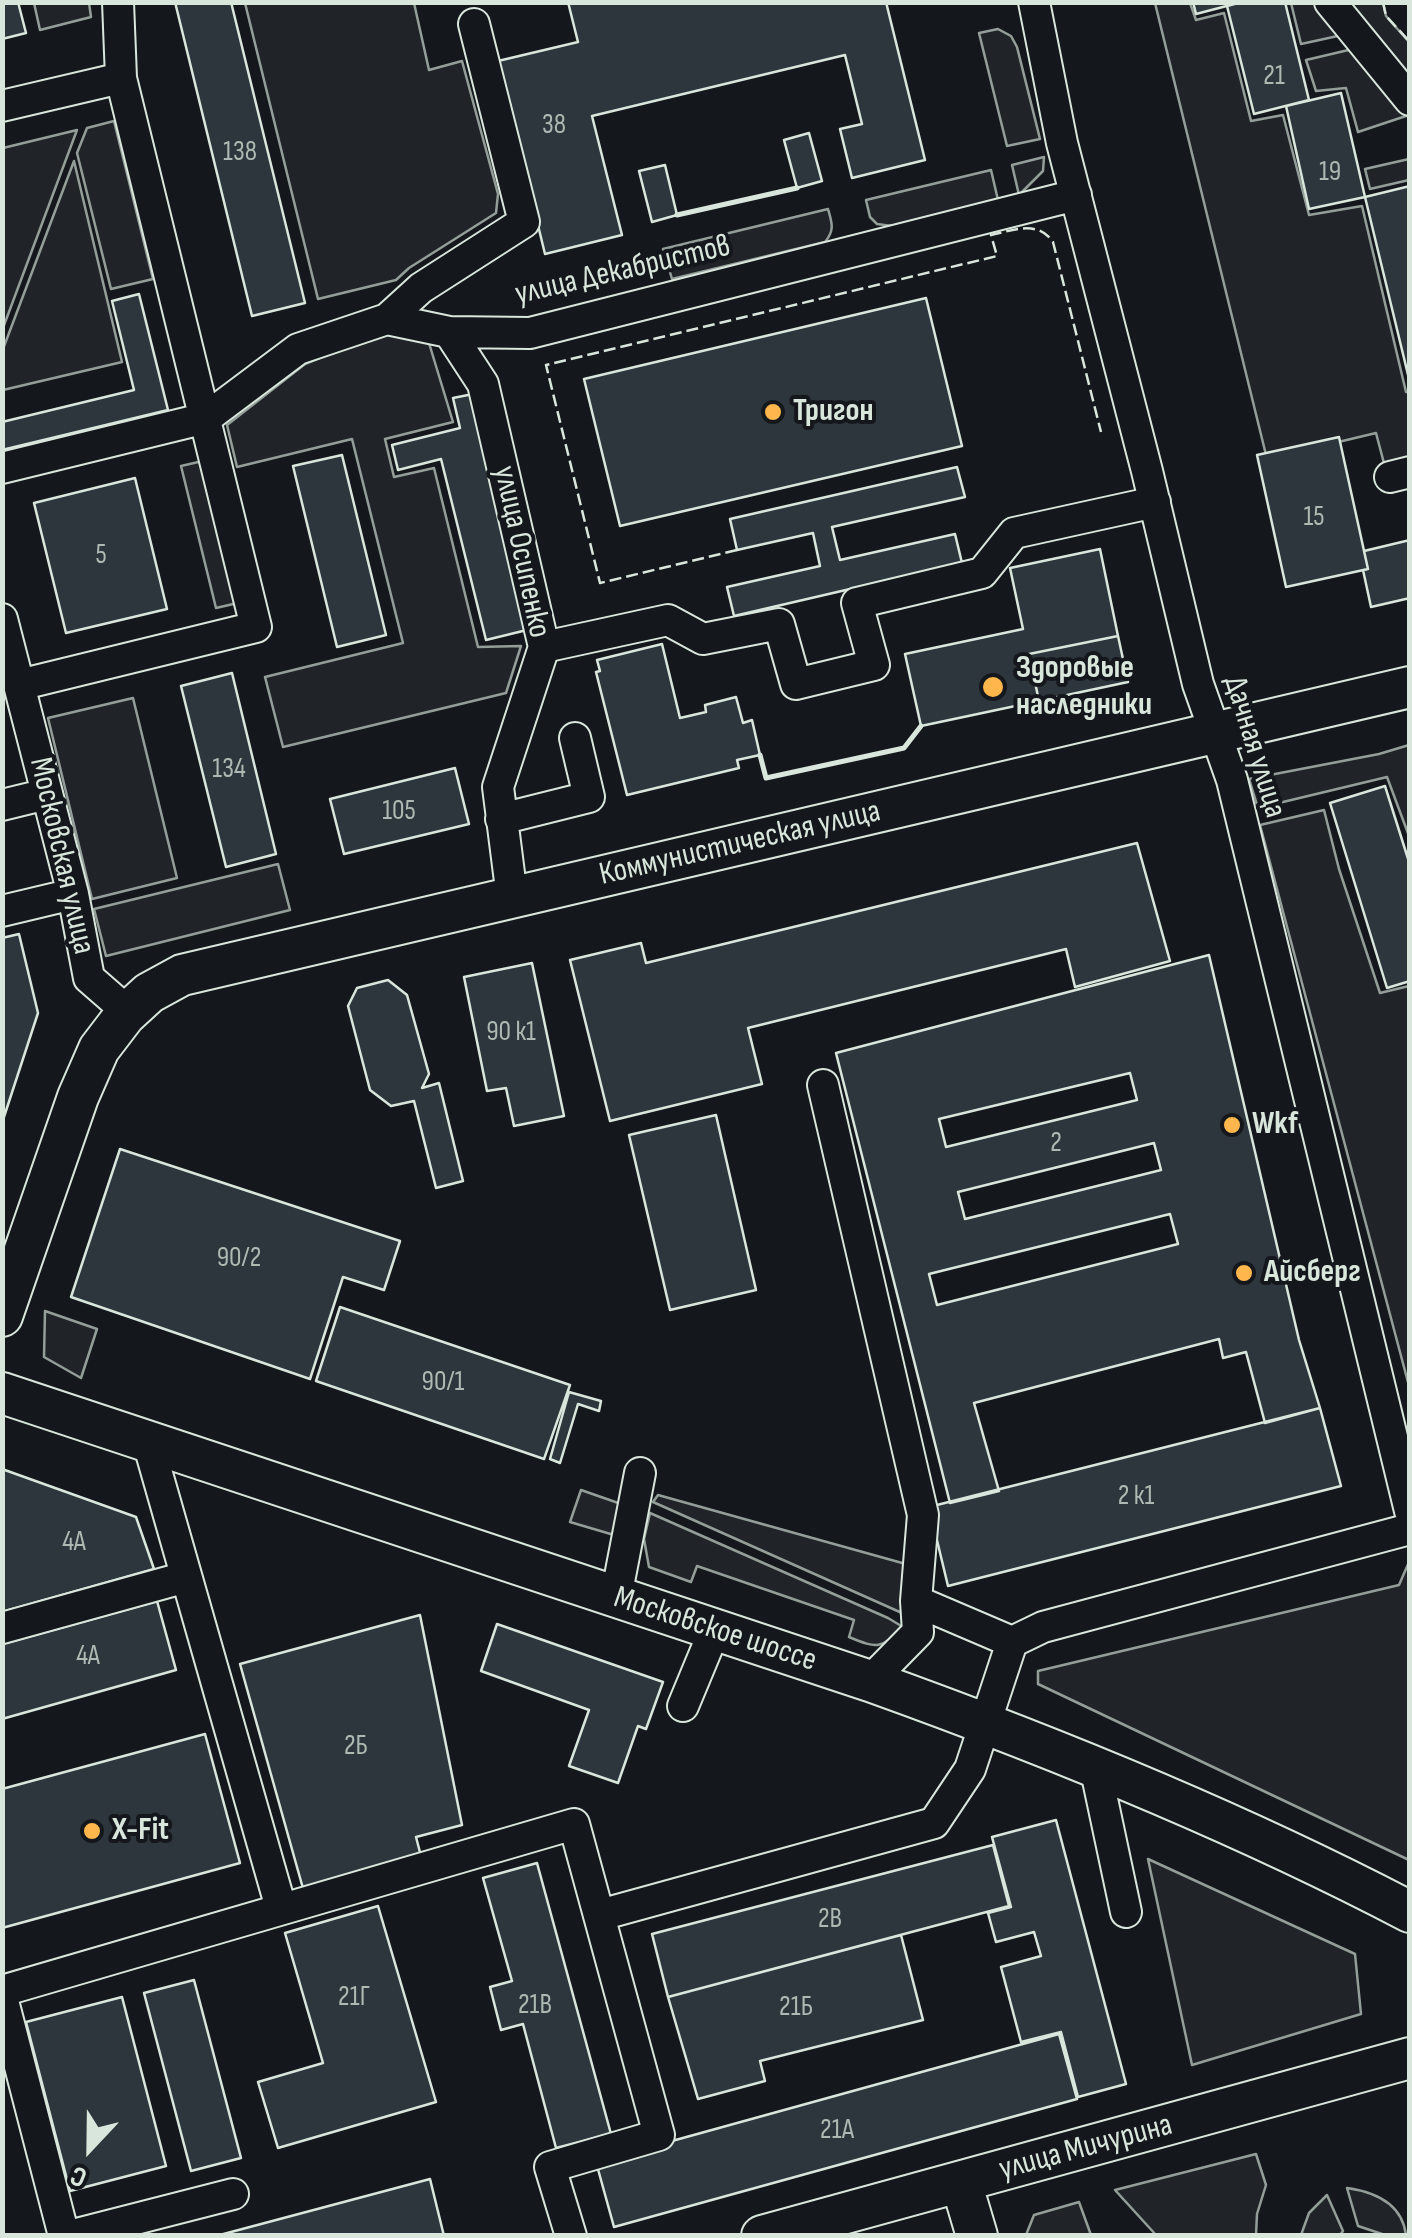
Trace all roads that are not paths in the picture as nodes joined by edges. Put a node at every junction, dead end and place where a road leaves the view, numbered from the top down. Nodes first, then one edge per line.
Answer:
1 (118, 2) edge
2 (1034, 2) edge
3 (1330, 2) edge
4 (474, 24) dead end
5 (121, 78) junction
6 (1410, 100) edge
7 (2, 106) edge
8 (1076, 195) junction
9 (386, 319) junction
10 (448, 332) junction
11 (206, 418) junction
12 (2, 468) edge
13 (1155, 502) junction
14 (2, 618) edge
15 (544, 647) junction
16 (19, 685) junction
17 (1410, 687) edge
18 (1214, 733) junction
19 (574, 738) dead end
20 (47, 794) junction
21 (2, 805) edge
22 (502, 819) junction
23 (73, 894) junction
24 (512, 897) junction
25 (2, 911) edge
26 (128, 1012) junction
27 (823, 1085) dead end
28 (2, 1316) edge
29 (2, 1393) edge
30 (148, 1442) junction
31 (640, 1473) dead end
32 (1410, 1511) edge
33 (1410, 1528) edge
34 (186, 1577) junction
35 (616, 1597) junction
36 (916, 1600) junction
37 (2, 1628) edge
38 (715, 1630) junction
39 (1012, 1642) junction
40 (870, 1681) junction
41 (682, 1706) dead end
42 (984, 1722) junction
43 (1095, 1766) junction
44 (282, 1908) junction
45 (1126, 1912) dead end
46 (1410, 1912) edge
47 (600, 1915) junction
48 (2, 1994) edge
49 (1410, 2058) edge
50 (960, 2182) junction
51 (233, 2194) dead end
52 (66, 2236) edge
53 (571, 2236) edge
54 (762, 2236) edge
55 (977, 2236) edge

1 - 5 street
2 - 8 street, Дачная улица
3 - 6 street
4 - 9 street
5 - 7 street
5 - 11 street
8 - 10 street, улица Декабристов
8 - 13 street, Дачная улица
9 - 10 street, улица Декабристов
9 - 11 street
10 - 15 street, улица Осипенко
11 - 12 street
11 - 16 street
13 - 15 street
13 - 18 street, Дачная улица
14 - 16 street, Московская улица
15 - 22 street, улица Осипенко
16 - 20 street, Московская улица
17 - 18 main road, Коммунистическая улица
18 - 24 main road, Коммунистическая улица
18 - 32 street, Дачная улица
19 - 22 street
20 - 21 street
20 - 23 street, Московская улица
22 - 24 street, улица Осипенко
23 - 25 street
23 - 26 street, Московская улица
24 - 26 main road, Коммунистическая улица
26 - 28 main road, Коммунистическая улица
27 - 36 street
29 - 30 main road, Московское шоссе
30 - 34 street
30 - 35 main road, Московское шоссе
31 - 35 street
33 - 39 street
34 - 37 street
34 - 44 street
35 - 38 main road, Московское шоссе
36 - 39 street
36 - 40 street
38 - 40 main road, Московское шоссе
38 - 41 street
39 - 42 street
40 - 42 main road, Московское шоссе
42 - 43 main road, Московское шоссе
42 - 47 street
43 - 45 street
43 - 46 main road, Московское шоссе
44 - 47 street
44 - 48 street
47 - 53 street
48 - 52 street
49 - 50 main road, улица Мичурина
50 - 54 main road, улица Мичурина
50 - 55 main road
51 - 52 street

